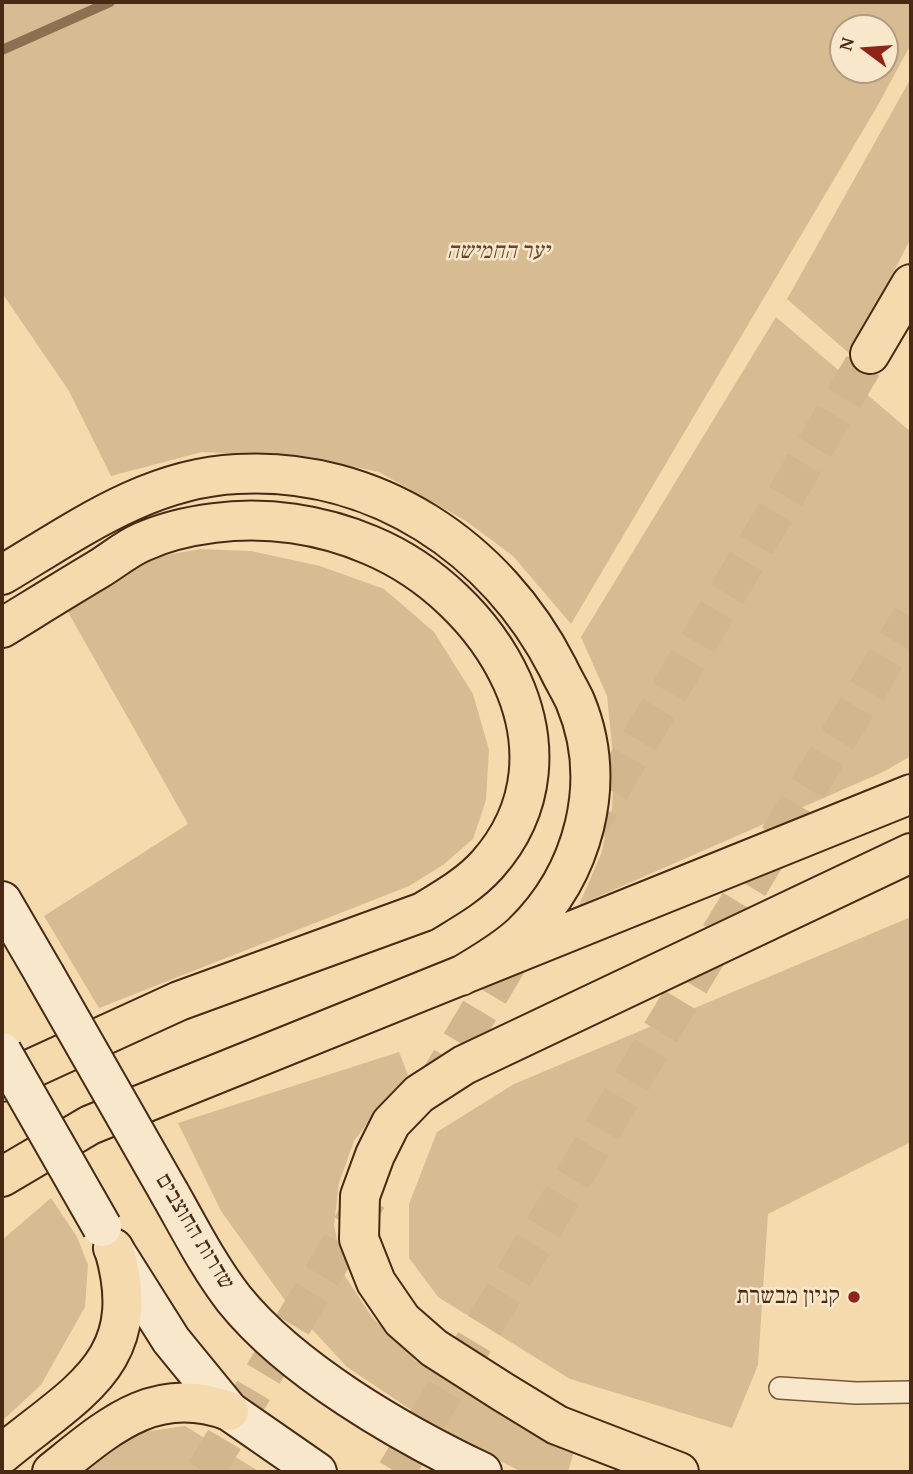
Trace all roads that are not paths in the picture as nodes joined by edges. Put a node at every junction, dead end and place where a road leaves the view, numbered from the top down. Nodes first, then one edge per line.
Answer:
1 (911, 284) edge
2 (870, 354) tunnel mouth
3 (2, 575) edge
4 (2, 628) edge
5 (911, 793) edge
6 (911, 853) edge
7 (2, 901) edge
8 (461, 976) junction
9 (2, 1052) edge
10 (2, 1082) edge
11 (2, 1177) edge
12 (108, 1238) junction
13 (779, 1388) dead end
14 (911, 1392) edge
15 (229, 1411) junction
16 (2, 1454) edge
17 (52, 1472) edge
18 (317, 1472) edge
19 (482, 1472) edge
20 (679, 1472) edge

1 - 2 highway
3 - 8 highway
4 - 10 highway
5 - 8 highway
6 - 20 highway
7 - 19 main road, שדרות החוצבים, bridge
8 - 11 highway
9 - 12 main road, bridge
12 - 15 main road
12 - 16 highway
13 - 14 lane
15 - 17 highway
15 - 18 main road

